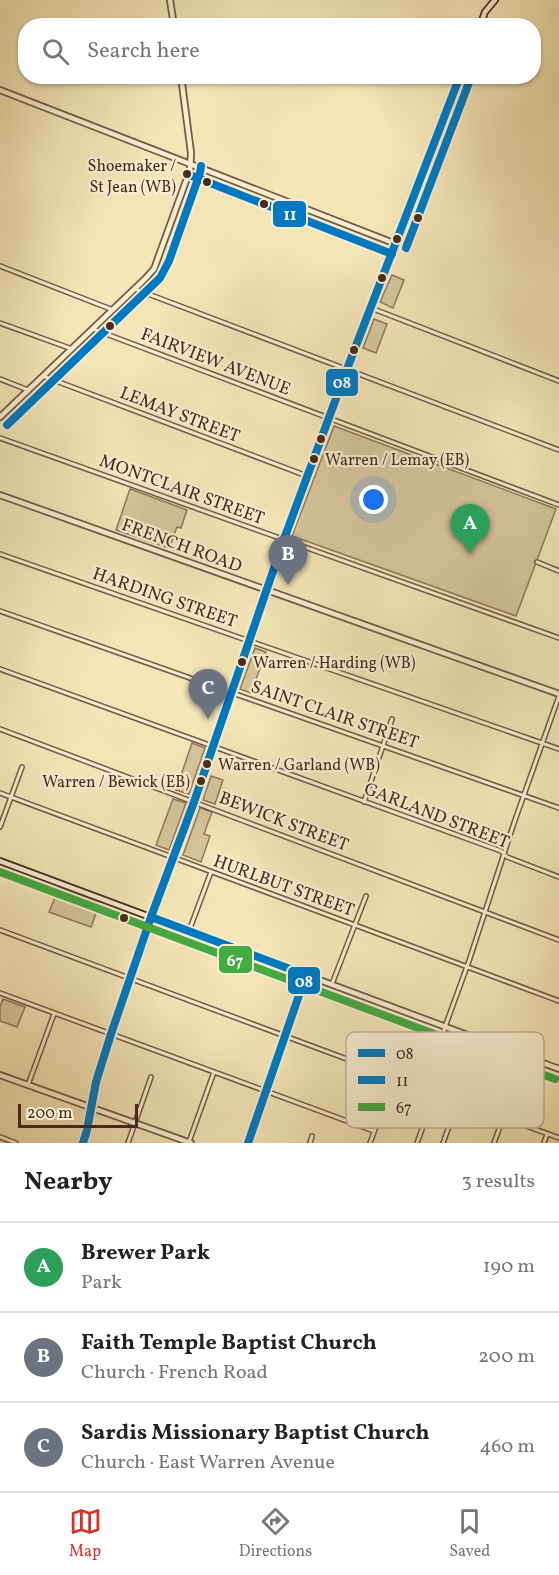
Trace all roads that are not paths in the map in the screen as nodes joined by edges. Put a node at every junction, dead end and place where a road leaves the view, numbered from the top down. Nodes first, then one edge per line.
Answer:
1 (170, 0) edge
2 (495, 0) edge
3 (173, 18) edge
4 (483, 18) edge
5 (182, 84) edge
6 (457, 84) edge
7 (0, 90) edge
8 (191, 164) junction
9 (396, 244) junction
10 (0, 266) edge
11 (135, 289) junction
12 (371, 308) junction
13 (113, 309) junction
14 (0, 323) edge
15 (93, 328) junction
16 (72, 349) junction
17 (347, 369) junction
18 (43, 376) junction
19 (0, 379) edge
20 (559, 381) edge
21 (28, 390) junction
22 (0, 417) edge
23 (330, 417) junction
24 (0, 438) edge
25 (559, 450) edge
26 (307, 476) junction
27 (0, 495) edge
28 (559, 505) edge
29 (284, 539) junction
30 (0, 554) edge
31 (537, 562) dead end
32 (559, 571) edge
33 (266, 590) junction
34 (0, 611) edge
35 (559, 638) edge
36 (249, 641) junction
37 (0, 669) edge
38 (232, 692) junction
39 (559, 695) edge
40 (392, 719) dead end
41 (0, 729) edge
42 (543, 744) junction
43 (384, 745) junction
44 (213, 747) junction
45 (559, 749) edge
46 (22, 767) dead end
47 (0, 793) edge
48 (524, 795) junction
49 (11, 797) junction
50 (194, 802) junction
51 (364, 802) junction
52 (559, 808) edge
53 (0, 827) edge
54 (504, 855) junction
55 (174, 858) junction
56 (0, 861) edge
57 (211, 872) junction
58 (559, 877) edge
59 (366, 896) dead end
60 (486, 912) junction
61 (151, 917) junction
62 (354, 925) junction
63 (0, 930) edge
64 (189, 931) junction
65 (559, 940) edge
66 (467, 967) junction
67 (306, 975) junction
68 (129, 978) junction
69 (332, 984) junction
70 (0, 994) edge
71 (559, 1002) edge
72 (54, 1013) junction
73 (445, 1027) junction
74 (443, 1032) edge
75 (459, 1032) edge
76 (111, 1034) junction
77 (285, 1036) junction
78 (346, 1059) edge
79 (544, 1063) edge
80 (559, 1069) edge
81 (214, 1072) junction
82 (0, 1076) edge
83 (151, 1077) dead end
84 (28, 1085) junction
85 (266, 1092) junction
86 (91, 1108) junction
87 (346, 1121) edge
88 (135, 1123) junction
89 (366, 1128) edge
90 (375, 1128) edge
91 (423, 1128) edge
92 (448, 1128) edge
93 (499, 1128) edge
94 (531, 1128) edge
95 (374, 1131) junction
96 (548, 1134) junction
97 (312, 1136) dead end
98 (0, 1137) edge
99 (559, 1138) edge
100 (16, 1143) edge
101 (83, 1143) edge
102 (128, 1143) edge
103 (190, 1143) edge
104 (248, 1143) edge
105 (310, 1143) edge
106 (370, 1143) edge
107 (417, 1143) edge
108 (443, 1143) edge
109 (494, 1143) edge
110 (544, 1143) edge

1 - 3 street
2 - 4 street
5 - 8 street
6 - 9 street
7 - 8 street
8 - 9 street
8 - 11 street
9 - 12 street
10 - 13 street
11 - 13 street
11 - 17 street
12 - 17 street
12 - 20 street
13 - 15 street
14 - 16 street
15 - 16 street
15 - 23 street, FAIRVIEW AVENUE
16 - 18 street
17 - 23 street
17 - 25 street
18 - 21 street
18 - 26 street, LEMAY STREET
19 - 21 street
21 - 22 street
23 - 26 street
23 - 28 street, FAIRVIEW AVENUE
24 - 29 street, MONTCLAIR STREET
26 - 29 street
27 - 33 street, FRENCH ROAD
29 - 33 street
29 - 35 street, MONTCLAIR STREET
30 - 36 street, HARDING STREET
31 - 32 street
33 - 36 street
33 - 39 street, FRENCH ROAD
34 - 38 street, SAINT CLAIR STREET
36 - 38 street
36 - 42 street, HARDING STREET
37 - 44 street, GARLAND STREET
38 - 43 street, SAINT CLAIR STREET
38 - 44 street
39 - 42 street
40 - 43 street
41 - 50 street, BEWICK STREET
42 - 45 street, HARDING STREET
42 - 48 street
43 - 48 street, SAINT CLAIR STREET
43 - 51 street
44 - 50 street
44 - 51 street, GARLAND STREET
46 - 49 street
47 - 49 street, HURLBUT STREET
48 - 52 street, SAINT CLAIR STREET
48 - 54 street
49 - 53 street
49 - 55 street, HURLBUT STREET
50 - 55 street
50 - 60 street, BEWICK STREET
51 - 54 street, GARLAND STREET
54 - 58 street, GARLAND STREET
54 - 60 street
55 - 57 street, HURLBUT STREET
55 - 61 street
56 - 61 street
57 - 62 street, HURLBUT STREET
57 - 64 street
59 - 62 street
60 - 65 street, BEWICK STREET
60 - 66 street
61 - 64 street
61 - 68 street
62 - 66 street, HURLBUT STREET
62 - 69 street
63 - 68 street
64 - 67 street
66 - 71 street, HURLBUT STREET
66 - 73 street
67 - 69 street
67 - 77 street
68 - 76 street
68 - 77 street
69 - 73 street
70 - 72 street
72 - 76 street
72 - 84 street
73 - 74 street
73 - 75 street
76 - 81 street
76 - 86 street
77 - 78 street
77 - 85 street
79 - 80 street
81 - 85 street
81 - 103 street
82 - 84 street
83 - 88 street
84 - 86 street
85 - 87 street
85 - 104 street
86 - 88 street
86 - 101 street
88 - 102 street
88 - 103 street
89 - 95 street
90 - 95 street
91 - 107 street
92 - 108 street
93 - 109 street
94 - 96 street
95 - 106 street
96 - 99 street
96 - 110 street
97 - 105 street
98 - 100 street

